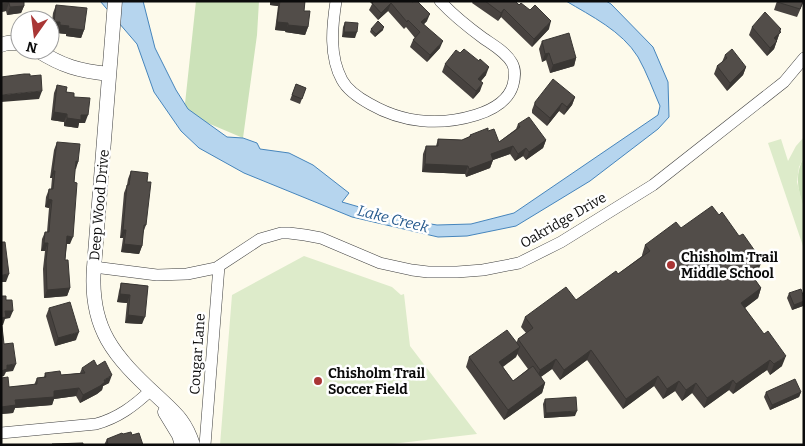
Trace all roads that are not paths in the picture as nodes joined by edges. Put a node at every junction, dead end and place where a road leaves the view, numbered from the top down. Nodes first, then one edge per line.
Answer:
1 (115, 1) edge
2 (336, 1) edge
3 (440, 1) edge
4 (804, 58) edge
5 (54, 60) edge
6 (109, 74) junction
7 (219, 266) junction
8 (94, 267) junction
9 (151, 390) junction
10 (1, 433) edge
11 (182, 445) edge
12 (193, 445) edge
13 (205, 445) edge

1 - 6 street, Deep Wood Drive
2 - 3 street
4 - 7 street, Oakridge Drive
5 - 6 street
6 - 8 street, Deep Wood Drive
7 - 8 street, Oakridge Drive
7 - 13 street, Cougar Lane
8 - 9 street, Deep Wood Drive
9 - 10 street
9 - 11 street, Deep Wood Drive
9 - 12 street, Deep Wood Drive

